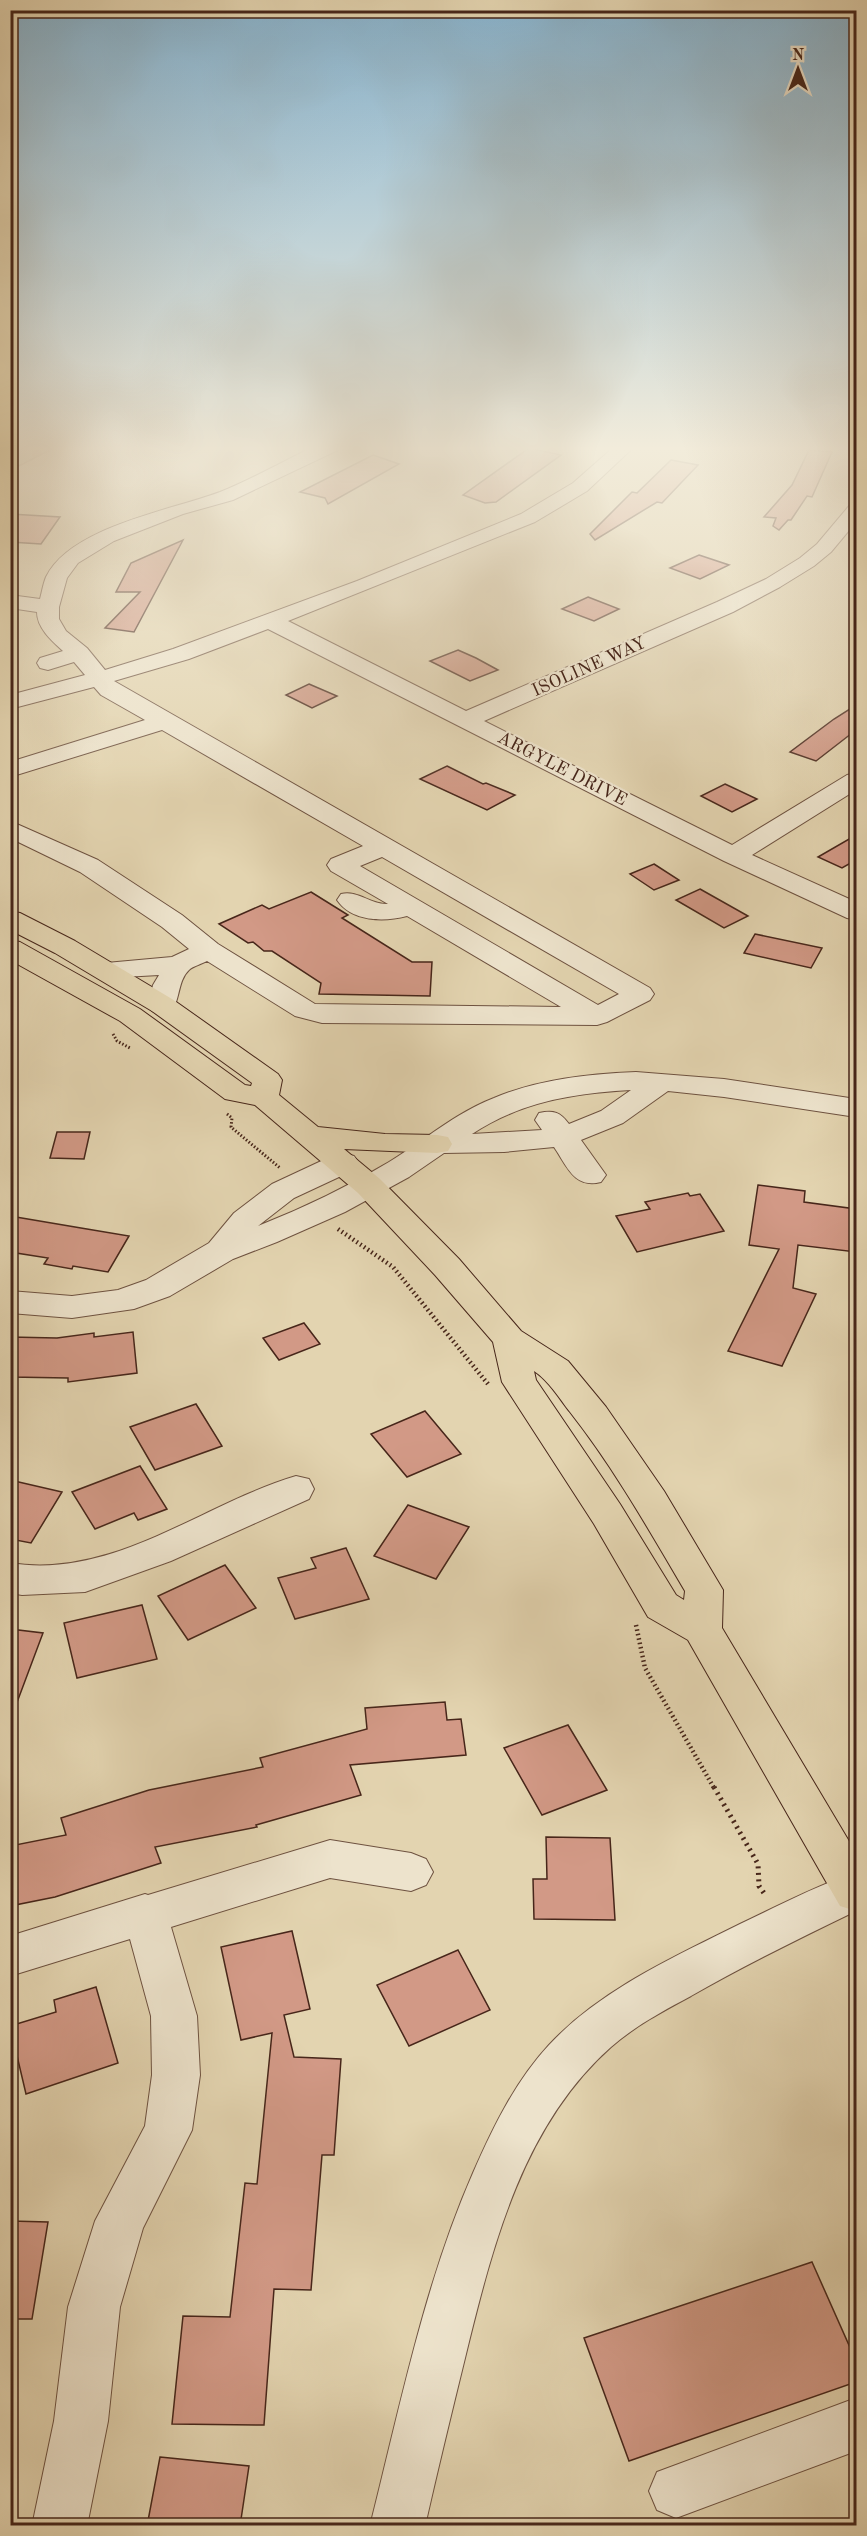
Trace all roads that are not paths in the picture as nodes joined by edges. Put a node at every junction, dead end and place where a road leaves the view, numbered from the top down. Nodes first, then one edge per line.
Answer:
1 (66, 564) edge
2 (418, 564) edge
3 (803, 564) edge
4 (10, 601) edge
5 (48, 607) junction
6 (270, 621) junction
7 (79, 653) junction
8 (48, 663) dead end
9 (99, 678) junction
10 (10, 702) edge
11 (466, 720) junction
12 (163, 722) junction
13 (10, 770) edge
14 (856, 780) edge
15 (10, 828) edge
16 (384, 847) junction
17 (733, 855) junction
18 (340, 865) junction
19 (410, 906) junction
20 (856, 912) edge
21 (10, 919) edge
22 (10, 948) edge
23 (208, 950) junction
24 (177, 965) junction
25 (105, 970) junction
26 (162, 1005) junction
27 (597, 1016) junction
28 (661, 1083) junction
29 (530, 1095) junction
30 (264, 1097) junction
31 (856, 1108) edge
32 (311, 1136) junction
33 (563, 1137) junction
34 (437, 1144) junction
35 (343, 1163) junction
36 (590, 1175) dead end
37 (369, 1186) junction
38 (221, 1251) junction
39 (10, 1302) edge
40 (296, 1489) dead end
41 (10, 1578) edge
42 (411, 1872) dead end
43 (856, 1891) edge
44 (145, 1913) junction
45 (10, 1956) edge
46 (856, 2425) edge
47 (676, 2491) dead end
48 (59, 2526) edge
49 (397, 2526) edge

1 - 5 street
2 - 6 street
3 - 11 street, ISOLINE WAY
4 - 5 street
5 - 7 street
6 - 9 street
6 - 11 street, ARGYLE DRIVE
7 - 8 street
7 - 9 street
9 - 10 street
9 - 12 street
11 - 17 street, ARGYLE DRIVE
12 - 13 street
12 - 16 street
14 - 17 street
15 - 23 street
16 - 18 street
16 - 27 street
17 - 20 street, ARGYLE DRIVE
18 - 19 street
18 - 19 street
19 - 27 street
21 - 25 main road
22 - 30 main road
23 - 24 street
23 - 27 street
24 - 25 street
24 - 26 street
25 - 26 main road
26 - 30 main road
28 - 29 street
28 - 31 street
28 - 33 street
29 - 33 street
29 - 34 street
30 - 32 main road
32 - 34 main road
32 - 35 main road
33 - 34 street
33 - 36 street
34 - 37 street
35 - 37 main road
35 - 38 street
37 - 38 street
37 - 43 main road
38 - 39 street
40 - 41 street
42 - 44 street
43 - 49 street
44 - 45 street
44 - 48 street
46 - 47 street

